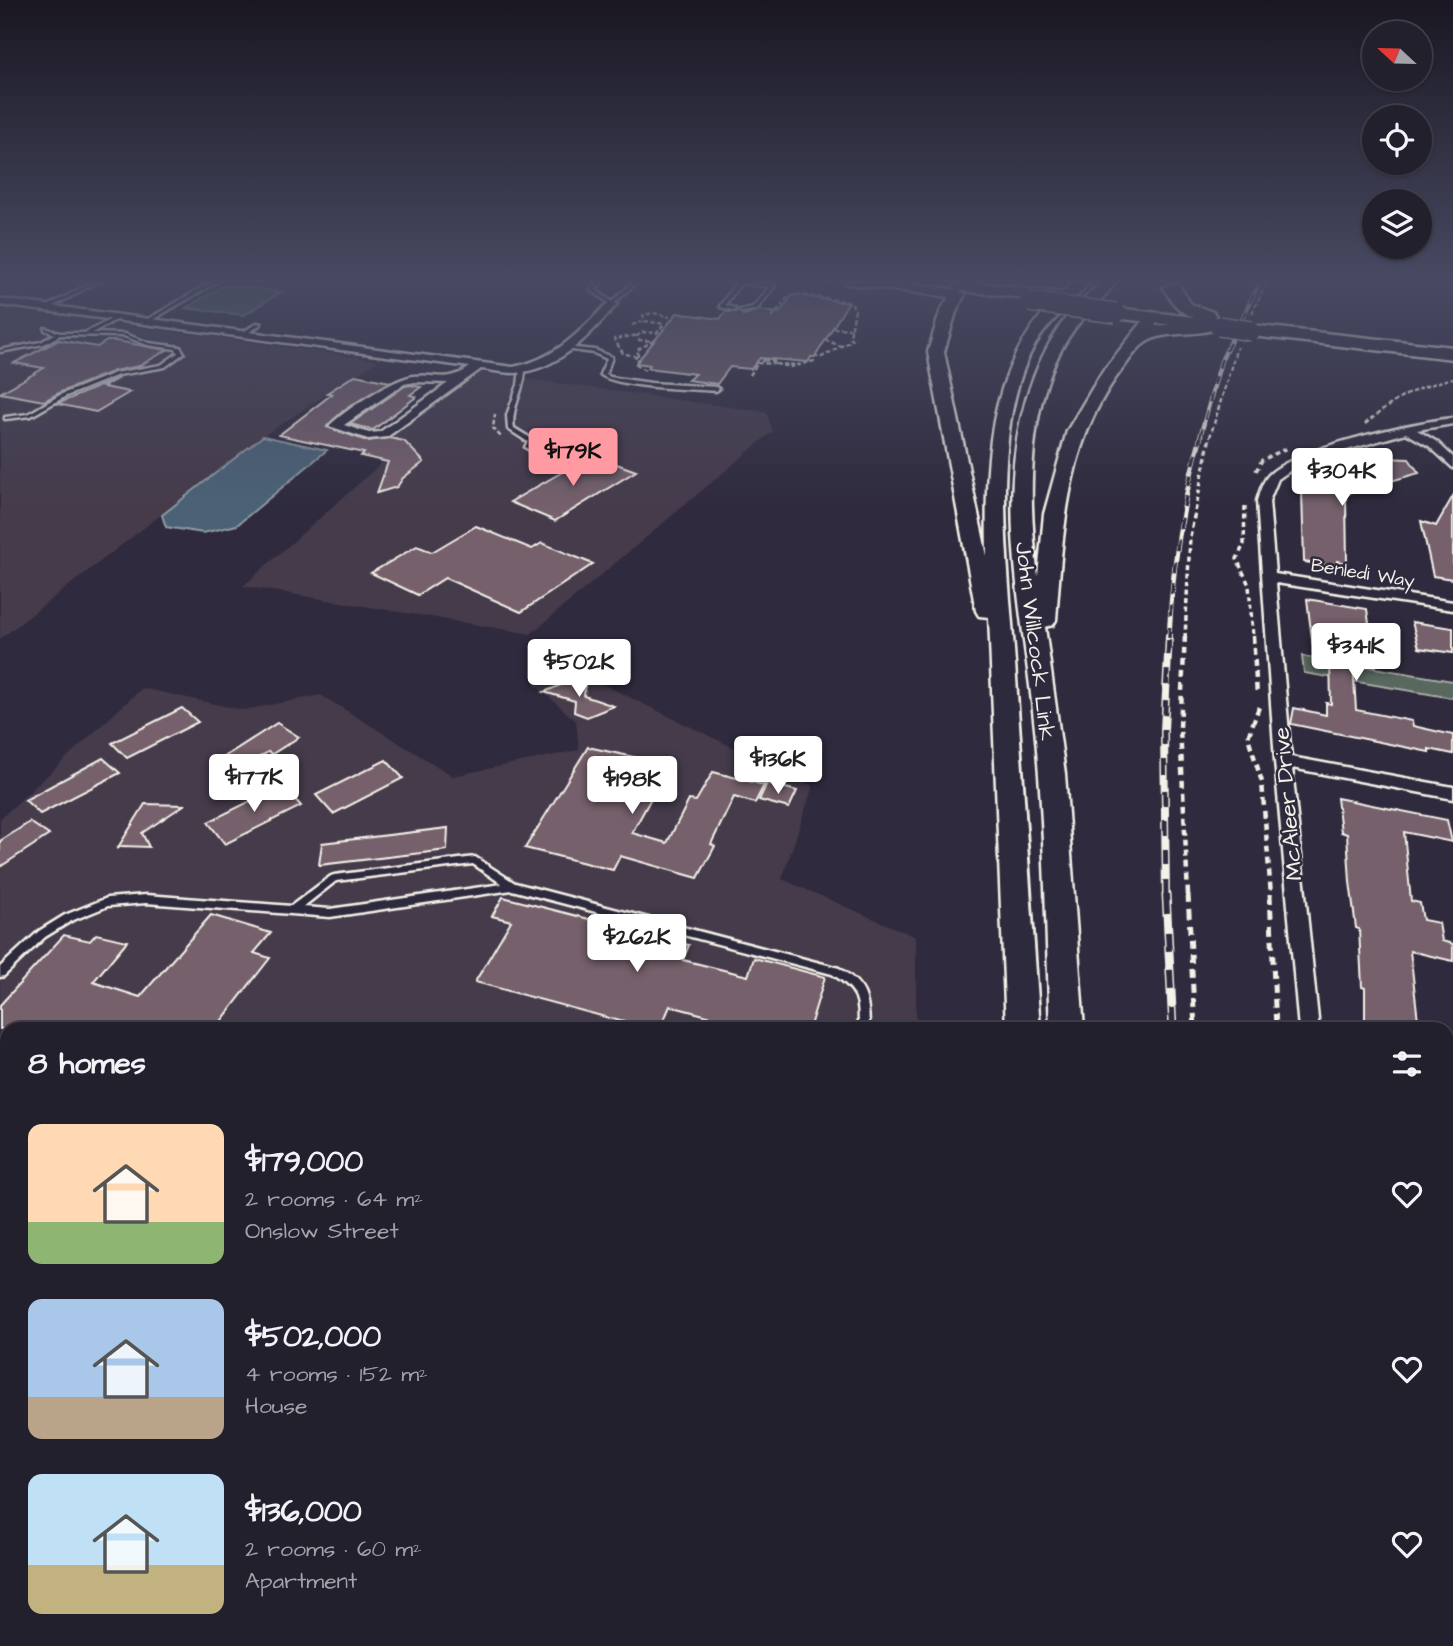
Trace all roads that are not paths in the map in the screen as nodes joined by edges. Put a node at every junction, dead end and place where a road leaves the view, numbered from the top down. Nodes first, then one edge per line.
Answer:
1 (177, 357) edge
2 (408, 357) edge
3 (558, 357) edge
4 (607, 357) edge
5 (937, 357) edge
6 (1022, 357) edge
7 (1048, 357) edge
8 (1124, 357) edge
9 (478, 366) junction
10 (522, 369) junction
11 (460, 380) junction
12 (716, 389) dead end
13 (7, 418) dead end
14 (1453, 421) edge
15 (1406, 428) junction
16 (531, 441) dead end
17 (1453, 464) edge
18 (1268, 577) junction
19 (1453, 606) edge
20 (1049, 738) junction
21 (1283, 761) junction
22 (1453, 793) edge
23 (1010, 803) junction
24 (512, 886) junction
25 (293, 911) junction
26 (0, 973) edge
27 (864, 1022) edge
28 (1023, 1022) edge
29 (1067, 1022) edge
30 (1307, 1022) edge

1 - 13 lane
2 - 9 street
3 - 10 street
4 - 12 lane
5 - 23 main road
6 - 23 main road, John Willcock Link
7 - 20 main road, John Willcock Link
8 - 20 main road
9 - 10 street
9 - 11 street
10 - 16 lane
11 - 11 street
14 - 15 street, McAleer Drive
15 - 17 street
15 - 18 street, McAleer Drive
18 - 19 street, Benledi Way
18 - 21 street, McAleer Drive
20 - 29 main road, John Willcock Link
21 - 22 street
21 - 30 street, McAleer Drive
23 - 28 main road, John Willcock Link
24 - 25 lane
24 - 25 lane
24 - 27 lane
25 - 26 lane

